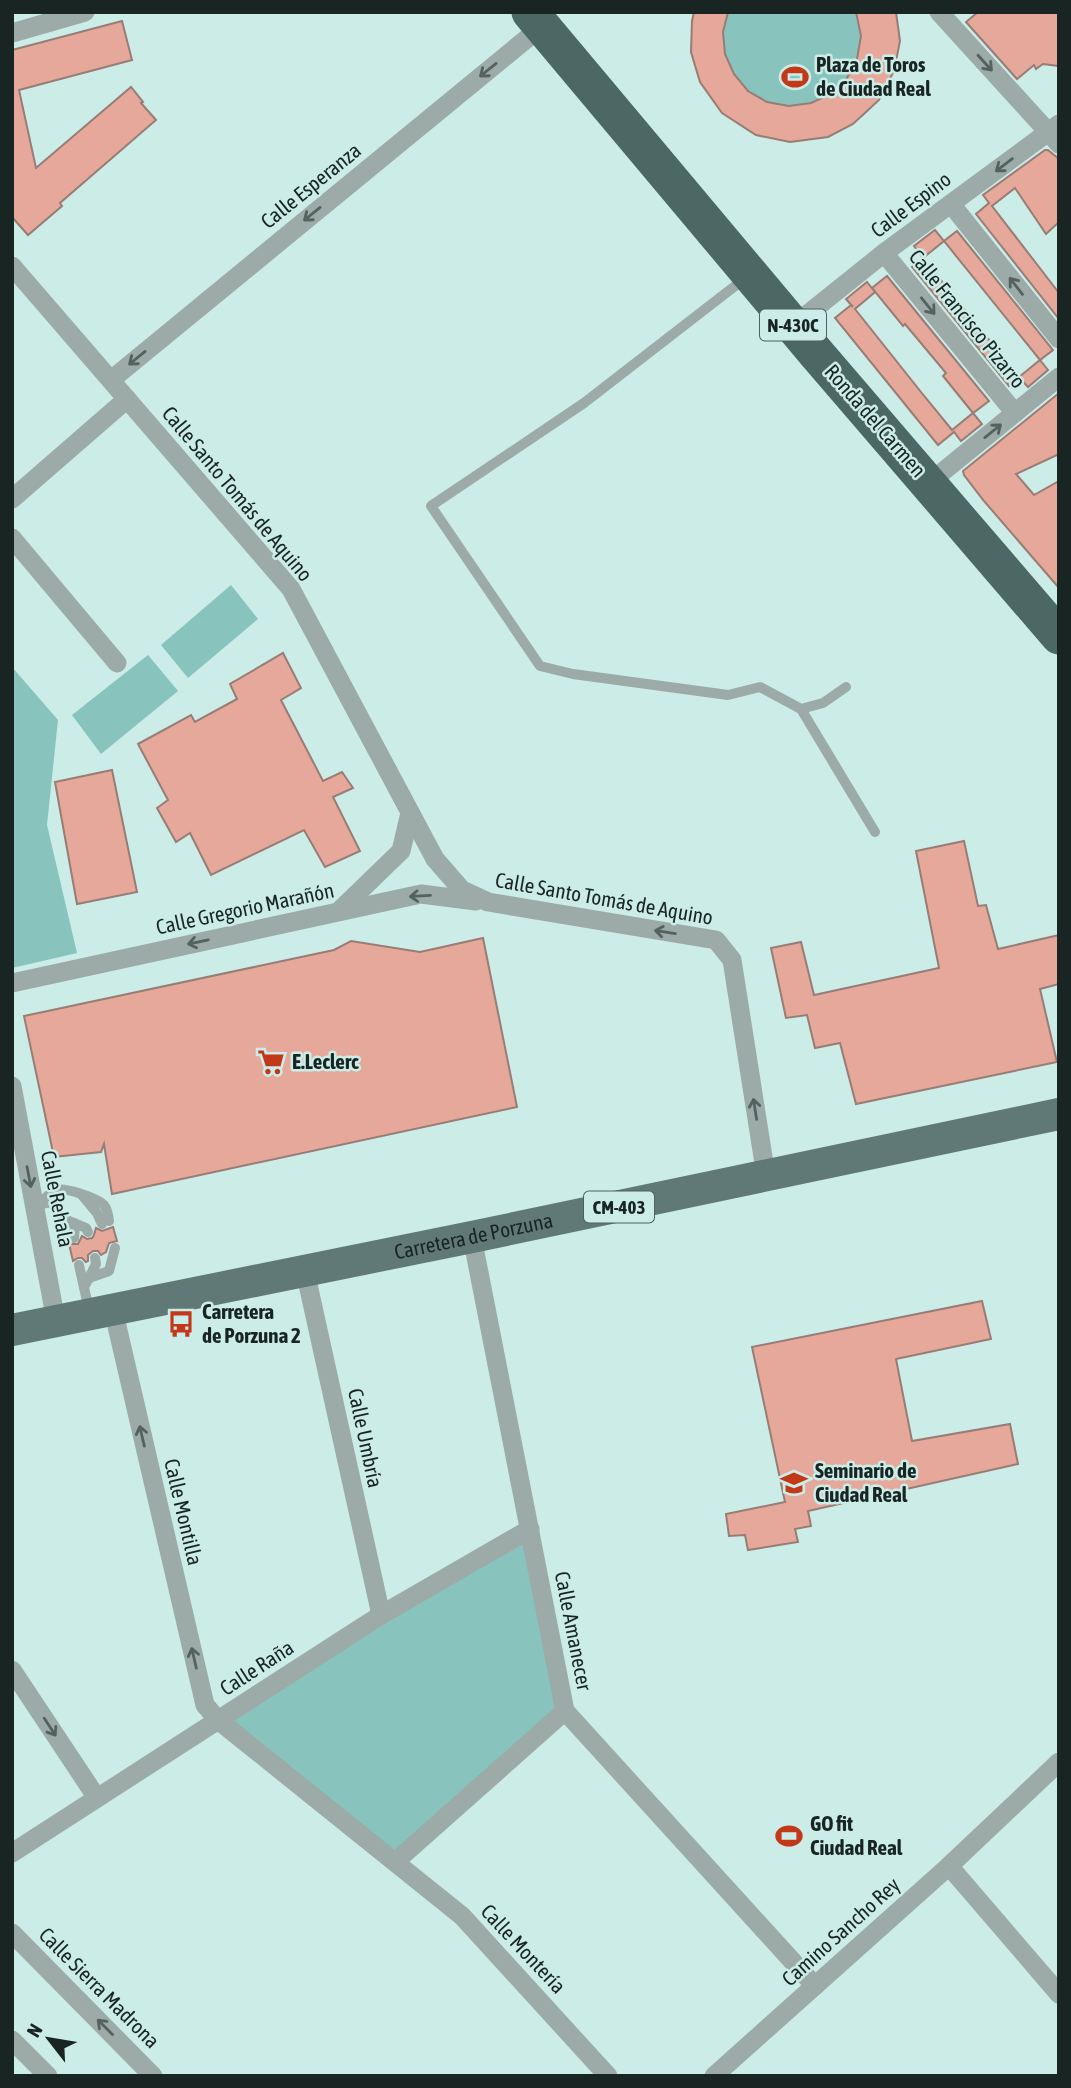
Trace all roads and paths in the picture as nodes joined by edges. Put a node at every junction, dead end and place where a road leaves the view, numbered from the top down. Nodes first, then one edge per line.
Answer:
1 (85, 12) edge
2 (947, 15) edge
3 (540, 17) edge
4 (12, 33) edge
5 (1055, 134) edge
6 (951, 204) junction
7 (884, 253) junction
8 (12, 266) edge
9 (750, 275) junction
10 (800, 320) junction
11 (1059, 340) edge
12 (1059, 377) edge
13 (111, 380) junction
14 (127, 399) junction
15 (1016, 413) junction
16 (940, 474) junction
17 (12, 499) edge
18 (12, 538) edge
19 (1059, 611) edge
20 (1059, 636) edge
21 (117, 663) dead end
22 (846, 687) dead end
23 (801, 709) junction
24 (410, 813) junction
25 (875, 832) dead end
26 (488, 902) junction
27 (338, 912) junction
28 (12, 983) edge
29 (12, 1086) edge
30 (1059, 1114) edge
31 (765, 1176) junction
32 (37, 1207) junction
33 (72, 1222) junction
34 (105, 1223) dead end
35 (88, 1231) dead end
36 (472, 1237) junction
37 (74, 1238) dead end
38 (112, 1253) dead end
39 (95, 1258) dead end
40 (79, 1265) dead end
41 (304, 1271) junction
42 (94, 1297) junction
43 (56, 1321) junction
44 (12, 1330) edge
45 (530, 1529) junction
46 (380, 1615) junction
47 (12, 1670) edge
48 (565, 1711) junction
49 (218, 1720) junction
50 (1059, 1762) edge
51 (97, 1798) junction
52 (12, 1853) edge
53 (395, 1862) junction
54 (949, 1866) junction
55 (12, 1933) edge
56 (815, 1986) junction
57 (1059, 1994) edge
58 (12, 2040) edge
59 (48, 2076) edge
60 (153, 2076) edge
61 (608, 2076) edge
62 (713, 2076) edge

1 - 4 street
2 -> 5 street
3 - 9 highway, Ronda del Carmen / N-430C
3 - 10 highway, Ronda del Carmen / N-430C
3 -> 13 street, Calle Esperanza
5 -> 6 street, Calle Espino
6 - 7 street, Calle Espino
11 -> 6 street
7 - 10 street, Calle Espino
7 -> 15 street, Calle Francisco Pizarro
8 - 13 street, Calle Santo Tomás de Aquino
9 - 10 highway, Ronda del Carmen / N-430C
9 - 23 lane
10 - 16 highway, Ronda del Carmen / N-430C
10 - 20 highway, Ronda del Carmen / N-430C
12 - 15 street
13 - 14 street, Calle Santo Tomás de Aquino
14 - 17 street
14 - 24 street, Calle Santo Tomás de Aquino
16 -> 15 street
16 - 19 highway, Ronda del Carmen / N-430C
18 - 21 street
22 - 23 lane
23 - 25 lane
24 - 26 street, Calle Santo Tomás de Aquino
24 - 27 street
26 -> 27 street, Calle Gregorio Marañón
31 -> 26 street, Calle Santo Tomás de Aquino
27 -> 28 street, Calle Gregorio Marañón
29 -> 32 street, Calle Rehala
30 - 31 main road, Carretera de Porzuna / CM-403
31 - 36 main road, Carretera de Porzuna / CM-403
32 - 33 lane
32 - 34 lane
32 - 43 street, Calle Rehala
33 - 35 lane
33 - 37 lane
36 - 41 main road, Carretera de Porzuna / CM-403
36 - 45 street, Calle Amanecer
38 - 42 lane
39 - 42 lane
40 - 42 lane
41 - 42 main road, Carretera de Porzuna / CM-403
41 - 46 street, Calle Umbría
42 - 43 main road, Carretera de Porzuna / CM-403
49 -> 42 street, Calle Montilla
43 - 44 main road, Carretera de Porzuna / CM-403
45 - 46 street, Calle Raña
45 - 48 street, Calle Amanecer
46 - 49 street, Calle Raña
47 -> 51 street
48 - 53 street
48 - 56 street, Calle Amanecer
49 - 51 street, Calle Raña
49 - 53 street, Calle Montería
50 - 54 street, Camino Sancho Rey
51 - 52 street, Calle Raña
53 - 61 street, Calle Montería
54 - 56 street, Camino Sancho Rey
54 - 57 street
60 -> 55 street, Calle Sierra Madrona
56 - 62 street, Camino Sancho Rey
58 - 59 street

